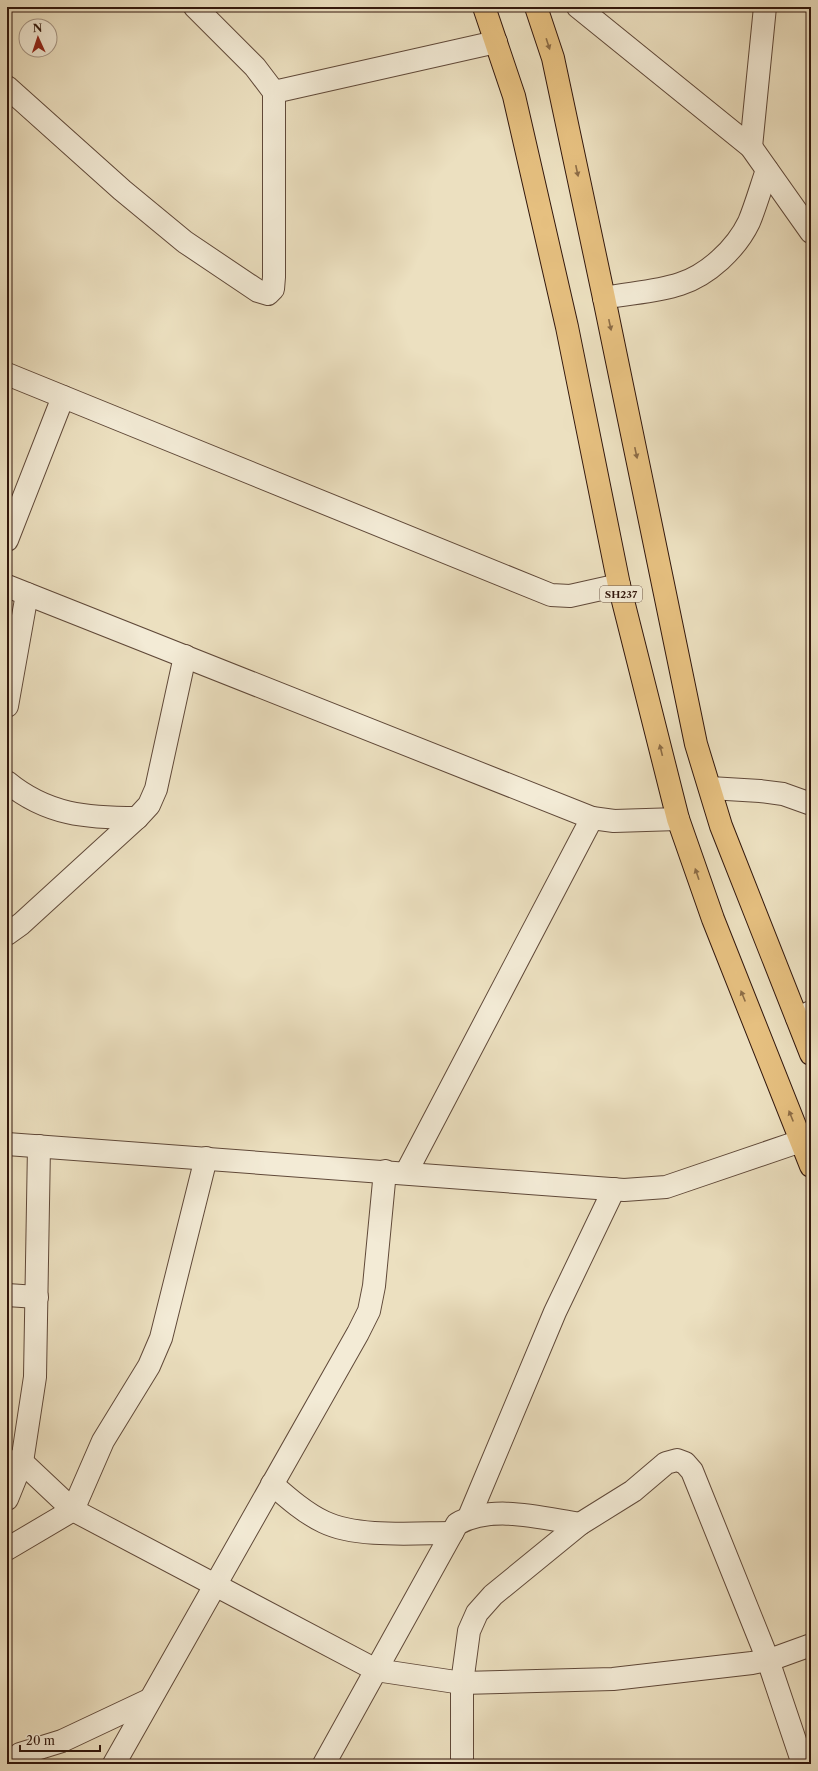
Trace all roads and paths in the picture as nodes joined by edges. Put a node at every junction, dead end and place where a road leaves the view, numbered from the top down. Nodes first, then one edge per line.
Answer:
1 (195, 7) edge
2 (484, 7) edge
3 (536, 7) edge
4 (578, 7) edge
5 (765, 7) edge
6 (496, 42) junction
7 (7, 87) edge
8 (274, 92) junction
9 (751, 147) junction
10 (767, 170) junction
11 (811, 232) edge
12 (604, 298) junction
13 (7, 374) edge
14 (63, 397) junction
15 (7, 540) edge
16 (619, 585) junction
17 (7, 586) edge
18 (27, 594) junction
19 (185, 656) junction
20 (7, 706) edge
21 (7, 782) edge
22 (710, 788) junction
23 (811, 804) edge
24 (137, 818) junction
25 (592, 818) junction
26 (678, 819) junction
27 (7, 934) edge
28 (804, 1015) edge
29 (811, 1054) edge
30 (801, 1141) junction
31 (7, 1144) edge
32 (39, 1146) junction
33 (206, 1158) junction
34 (811, 1166) edge
35 (385, 1171) junction
36 (406, 1173) junction
37 (614, 1189) junction
38 (7, 1295) edge
39 (37, 1298) junction
40 (14, 1462) edge
41 (272, 1484) junction
42 (7, 1499) edge
43 (73, 1510) junction
44 (469, 1517) junction
45 (580, 1524) junction
46 (452, 1533) junction
47 (7, 1549) edge
48 (214, 1585) junction
49 (811, 1645) edge
50 (768, 1660) junction
51 (376, 1670) junction
52 (462, 1683) junction
53 (149, 1700) junction
54 (19, 1755) edge
55 (114, 1764) edge
56 (324, 1764) edge
57 (462, 1764) edge
58 (803, 1764) edge

1 - 8 street
2 - 6 main road, SH237
3 -> 12 main road
4 - 9 street
5 - 9 street
6 - 8 street
6 - 16 main road, SH237
7 - 8 street
9 - 10 street
10 - 11 street
10 - 12 street
12 -> 22 main road
13 - 14 street
14 - 15 street
14 - 16 street
26 -> 16 main road, SH237
17 - 18 street
18 - 19 street
18 - 20 street
19 - 24 street
19 - 25 street
21 - 24 street
22 - 23 street
22 - 28 main road
24 - 27 street
25 - 26 street
25 - 36 street
30 -> 26 main road, SH237
28 - 29 main road
30 - 34 main road, SH237
30 - 37 street
31 - 32 street
32 - 33 street
32 - 39 street
33 - 35 street
33 - 43 street
35 - 36 street
35 - 41 street
36 - 37 street
37 - 44 street
38 - 39 street
39 - 40 street
40 - 42 street
40 - 43 street
41 - 46 street
41 - 48 street
43 - 47 street
43 - 48 street
44 - 45 street
44 - 46 street
45 - 50 street
45 - 52 street
46 - 51 street
48 - 51 street
48 - 53 street
49 - 50 street
50 - 52 street
50 - 58 street
51 - 52 street
51 - 56 street
52 - 57 street
53 - 54 street
53 - 55 street

